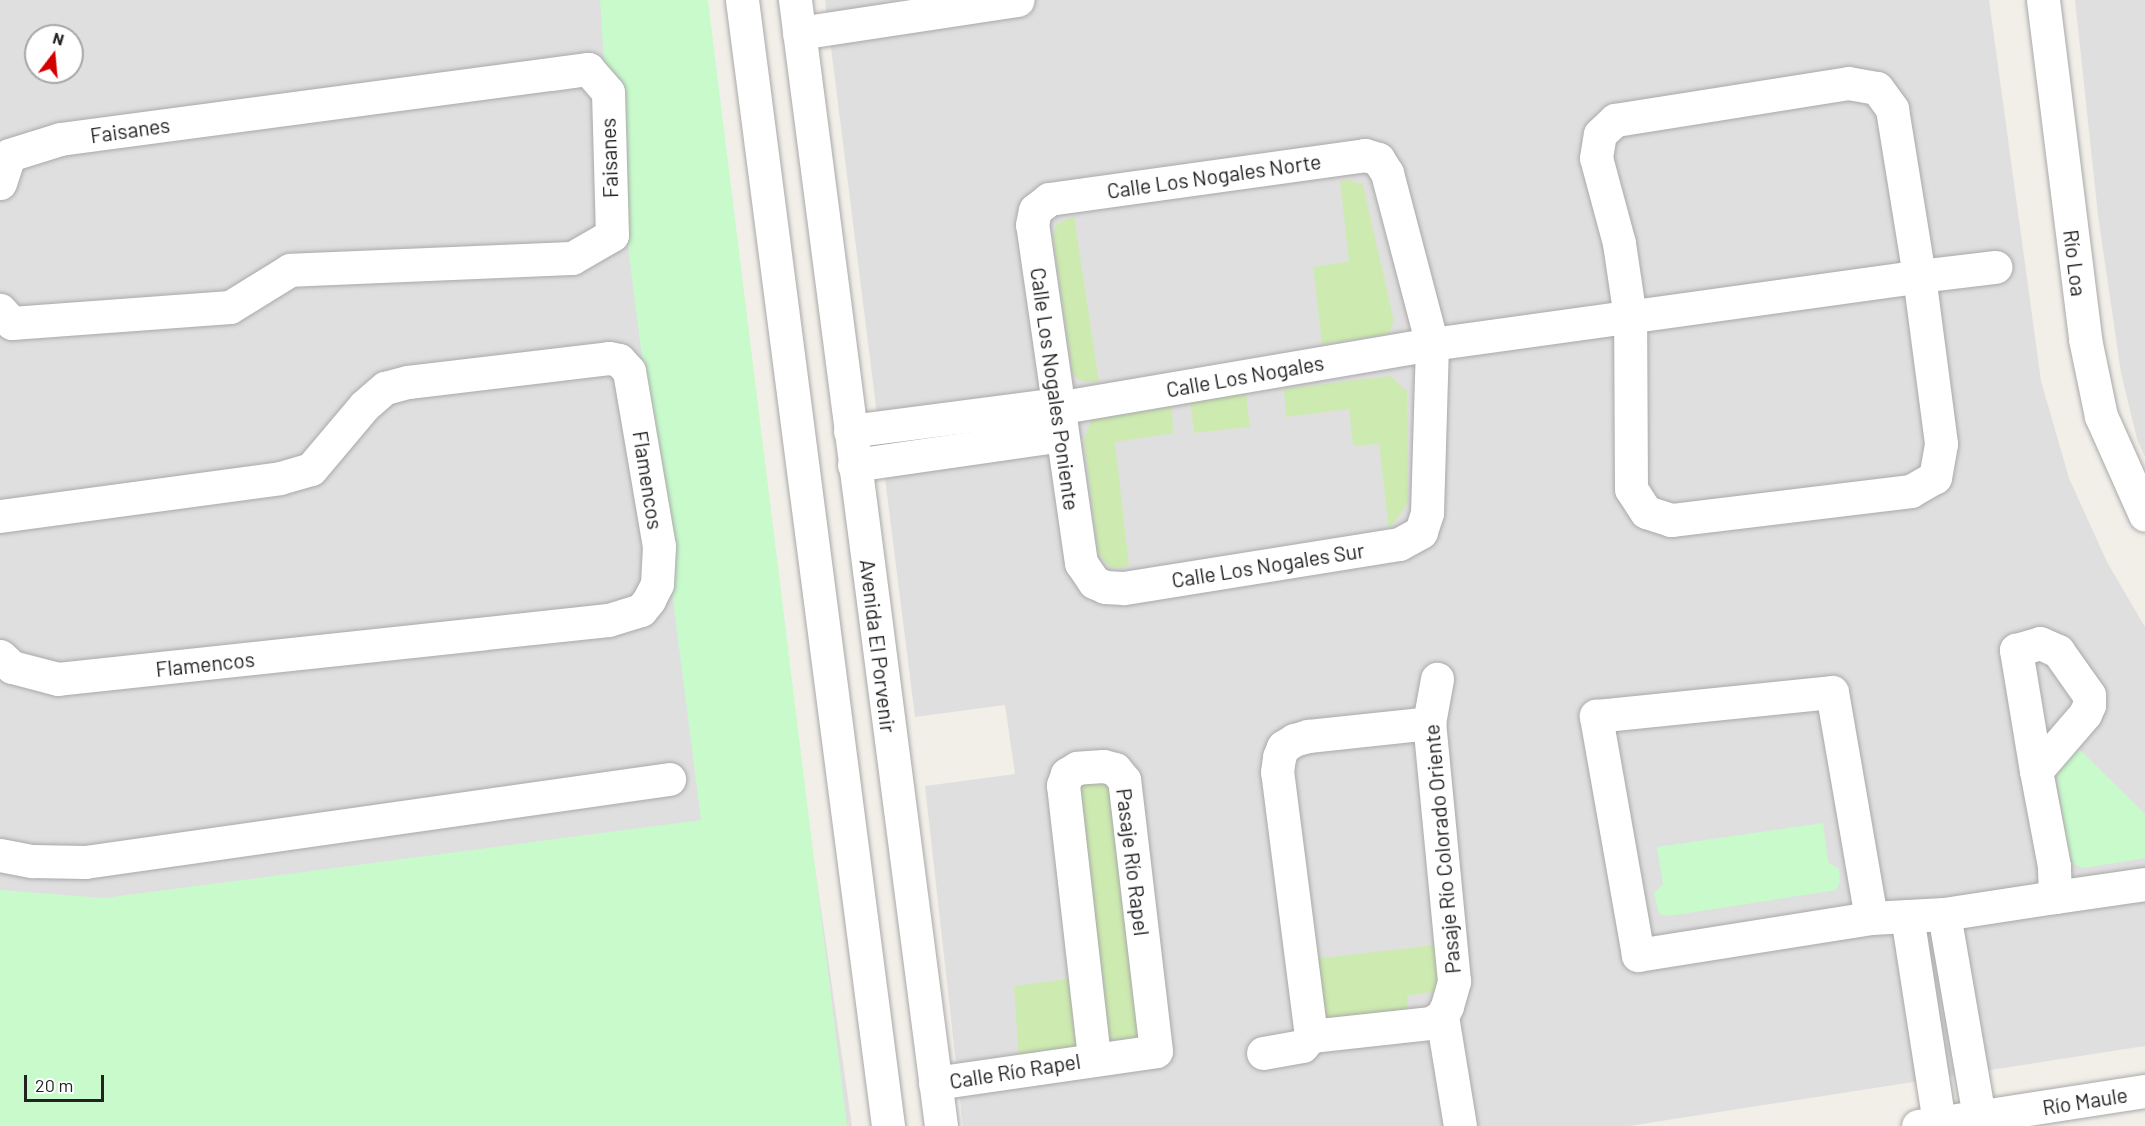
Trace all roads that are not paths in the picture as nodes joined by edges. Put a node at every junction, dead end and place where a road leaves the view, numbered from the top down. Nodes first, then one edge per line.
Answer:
1 (742, 0) edge
2 (795, 0) edge
3 (2043, 0) edge
4 (1009, 1) edge
5 (799, 33) junction
6 (816, 167) junction
7 (765, 173) junction
8 (0, 183) edge
9 (1049, 199) joint
10 (1995, 267) dead end
11 (1919, 276) junction
12 (0, 310) edge
13 (1630, 317) junction
14 (1432, 344) junction
15 (1058, 415) junction
16 (850, 430) junction
17 (854, 465) junction
18 (2145, 515) edge
19 (0, 516) edge
20 (1094, 582) joint
21 (0, 656) edge
22 (1437, 680) dead end
23 (1429, 723) junction
24 (2036, 771) dead end
25 (669, 779) dead end
26 (0, 855) edge
27 (2145, 884) edge
28 (2055, 897) junction
29 (1944, 914) junction
30 (1907, 916) junction
31 (1871, 918) junction
32 (1442, 1016) junction
33 (1311, 1036) junction
34 (1263, 1053) dead end
35 (1094, 1059) junction
36 (935, 1083) junction
37 (2145, 1091) edge
38 (1979, 1117) junction
39 (1928, 1124) edge
40 (888, 1126) edge
41 (941, 1126) edge
42 (1460, 1126) edge

1 - 7 street
2 - 5 street, Avenida El Porvenir
3 - 18 street, Río Loa
4 - 5 street
5 - 6 street, Avenida El Porvenir
6 - 7 street
6 - 16 street, Avenida El Porvenir
7 - 40 street
8 - 12 street, Faisanes
9 - 14 street, Calle Los Nogales Norte
9 - 15 street, Calle Los Nogales Poniente
10 - 11 street, Calle Los Nogales
11 - 13 street, Calle Los Nogales
11 - 13 street
11 - 13 street
13 - 14 street, Calle Los Nogales
14 - 15 street, Calle Los Nogales
14 - 20 street, Calle Los Nogales Sur
15 - 16 street, Calle Los Nogales
15 - 17 street, Calle Los Nogales
15 - 20 street, Calle Los Nogales Poniente
16 - 17 street, Avenida El Porvenir
17 - 36 street, Avenida El Porvenir
19 - 21 street, Flamencos
22 - 23 street, Pasaje Río Colorado Oriente
23 - 32 street, Pasaje Río Colorado Oriente
23 - 33 street
24 - 28 street
25 - 26 street
27 - 28 street
28 - 29 street
29 - 30 street
29 - 38 street
30 - 31 street
30 - 39 street
31 - 31 street
32 - 33 street
32 - 42 street
33 - 34 street
35 - 35 street, Pasaje Río Rapel
35 - 36 street, Calle Río Rapel
36 - 41 street, Avenida El Porvenir
37 - 38 street, Río Maule
38 - 39 street, Río Maule

